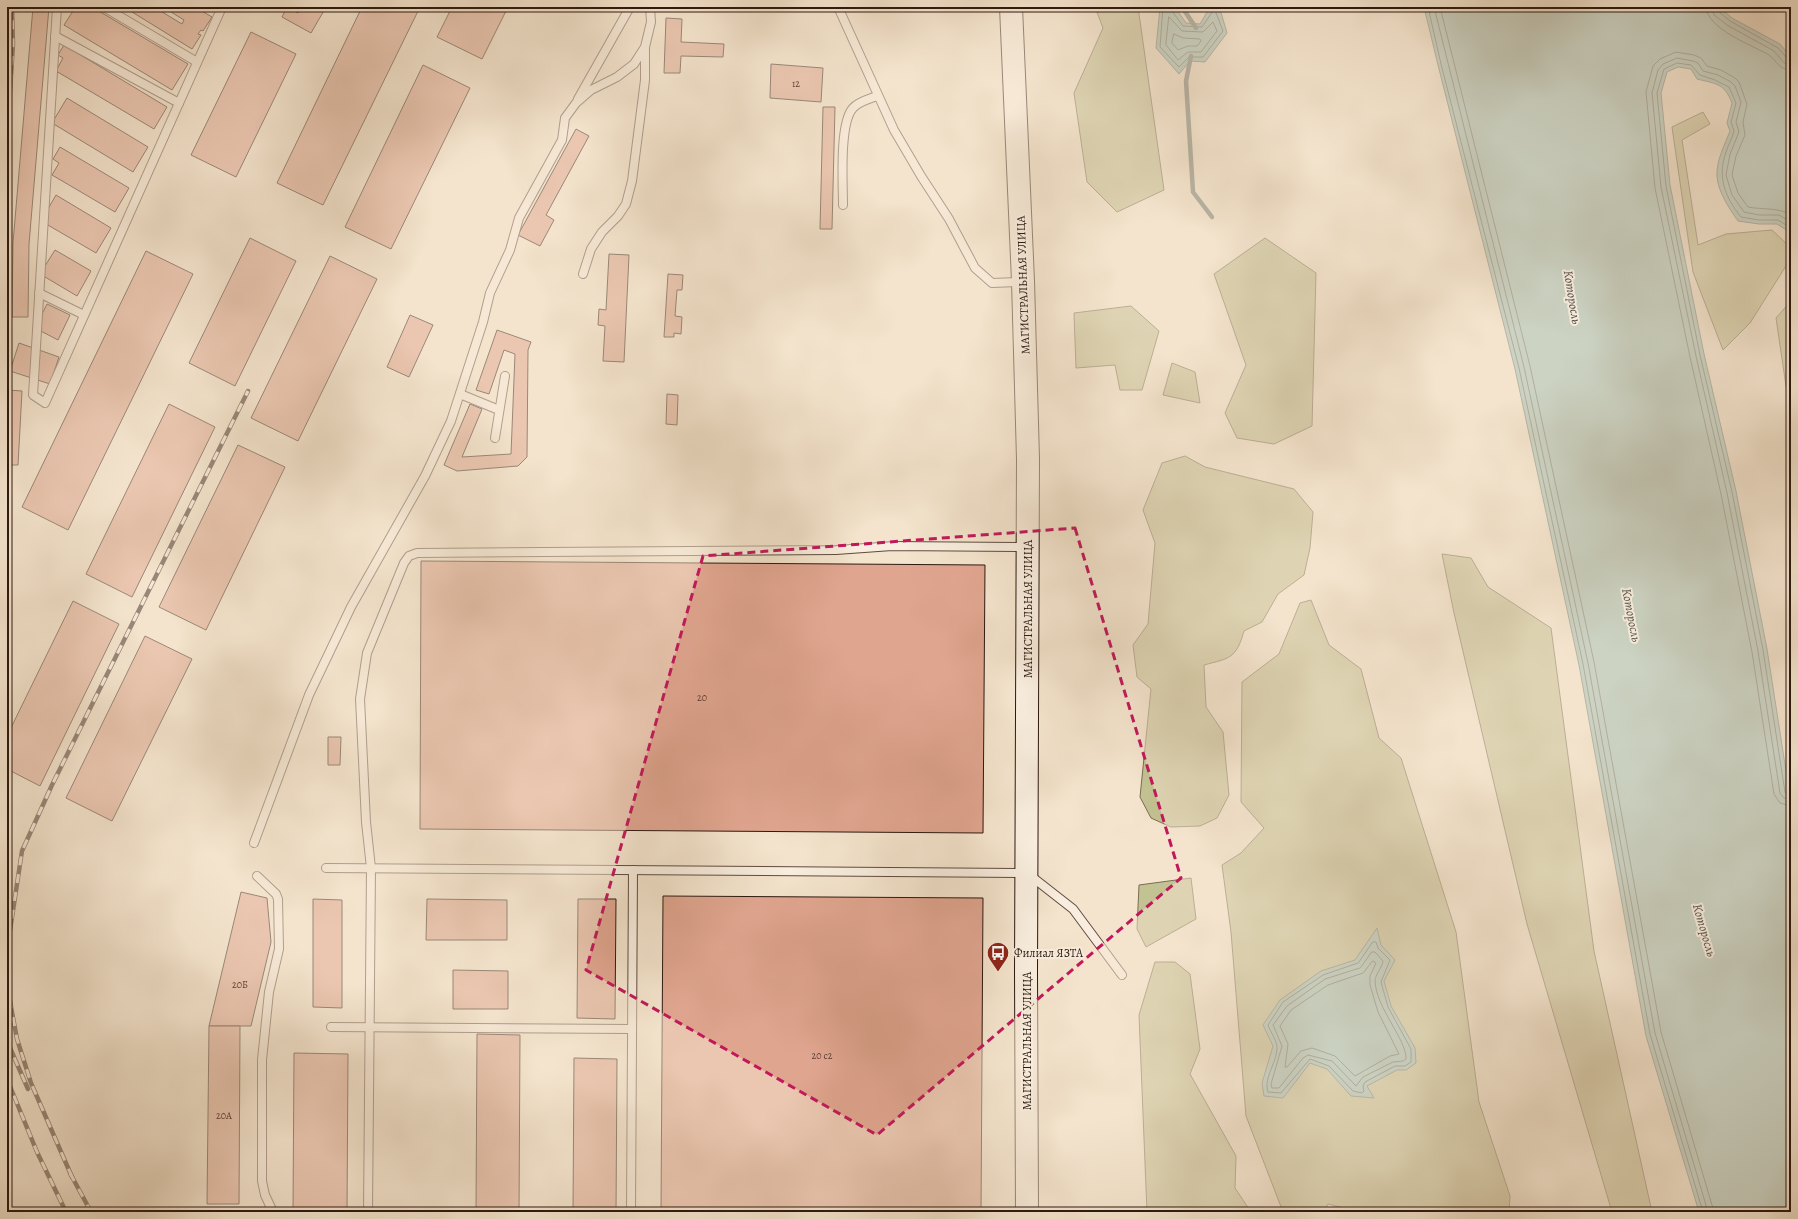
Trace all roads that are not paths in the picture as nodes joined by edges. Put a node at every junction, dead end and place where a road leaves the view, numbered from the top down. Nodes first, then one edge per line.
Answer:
1 (57, 7) edge
2 (104, 7) edge
3 (630, 7) edge
4 (650, 7) edge
5 (838, 7) edge
6 (1011, 7) edge
7 (219, 8) edge
8 (55, 36) junction
9 (645, 47) junction
10 (197, 62) junction
11 (877, 96) junction
12 (179, 103) junction
13 (576, 103) junction
14 (843, 205) dead end
15 (583, 274) dead end
16 (1023, 281) junction
17 (39, 293) junction
18 (84, 315) junction
19 (505, 376) dead end
20 (460, 394) junction
21 (500, 410) junction
22 (495, 438) dead end
23 (1028, 547) junction
24 (254, 843) dead end
25 (326, 868) dead end
26 (371, 868) junction
27 (633, 870) junction
28 (1027, 873) junction
29 (257, 876) dead end
30 (1122, 975) dead end
31 (331, 1027) dead end
32 (370, 1028) junction
33 (632, 1029) junction
34 (273, 1212) edge
35 (368, 1212) edge
36 (631, 1212) edge
37 (1027, 1212) edge

1 - 8 lane
2 - 10 lane
3 - 13 lane
4 - 9 lane
5 - 11 lane
6 - 16 main road, МАГИСТРАЛЬНАЯ УЛИЦА
7 - 10 lane
8 - 12 lane
8 - 17 lane
9 - 13 lane
9 - 15 lane
10 - 12 lane
11 - 14 lane
11 - 16 lane
12 - 18 lane
13 - 20 lane
16 - 23 main road, МАГИСТРАЛЬНАЯ УЛИЦА
17 - 18 lane
17 - 18 lane
19 - 21 lane
20 - 21 lane
20 - 24 lane
21 - 22 lane
23 - 26 lane
23 - 28 main road, МАГИСТРАЛЬНАЯ УЛИЦА
25 - 26 lane
26 - 27 lane
26 - 32 lane
27 - 28 lane
27 - 33 lane
28 - 30 lane
28 - 37 main road, МАГИСТРАЛЬНАЯ УЛИЦА
29 - 34 lane
31 - 32 lane
32 - 33 lane
32 - 35 lane
33 - 36 lane

